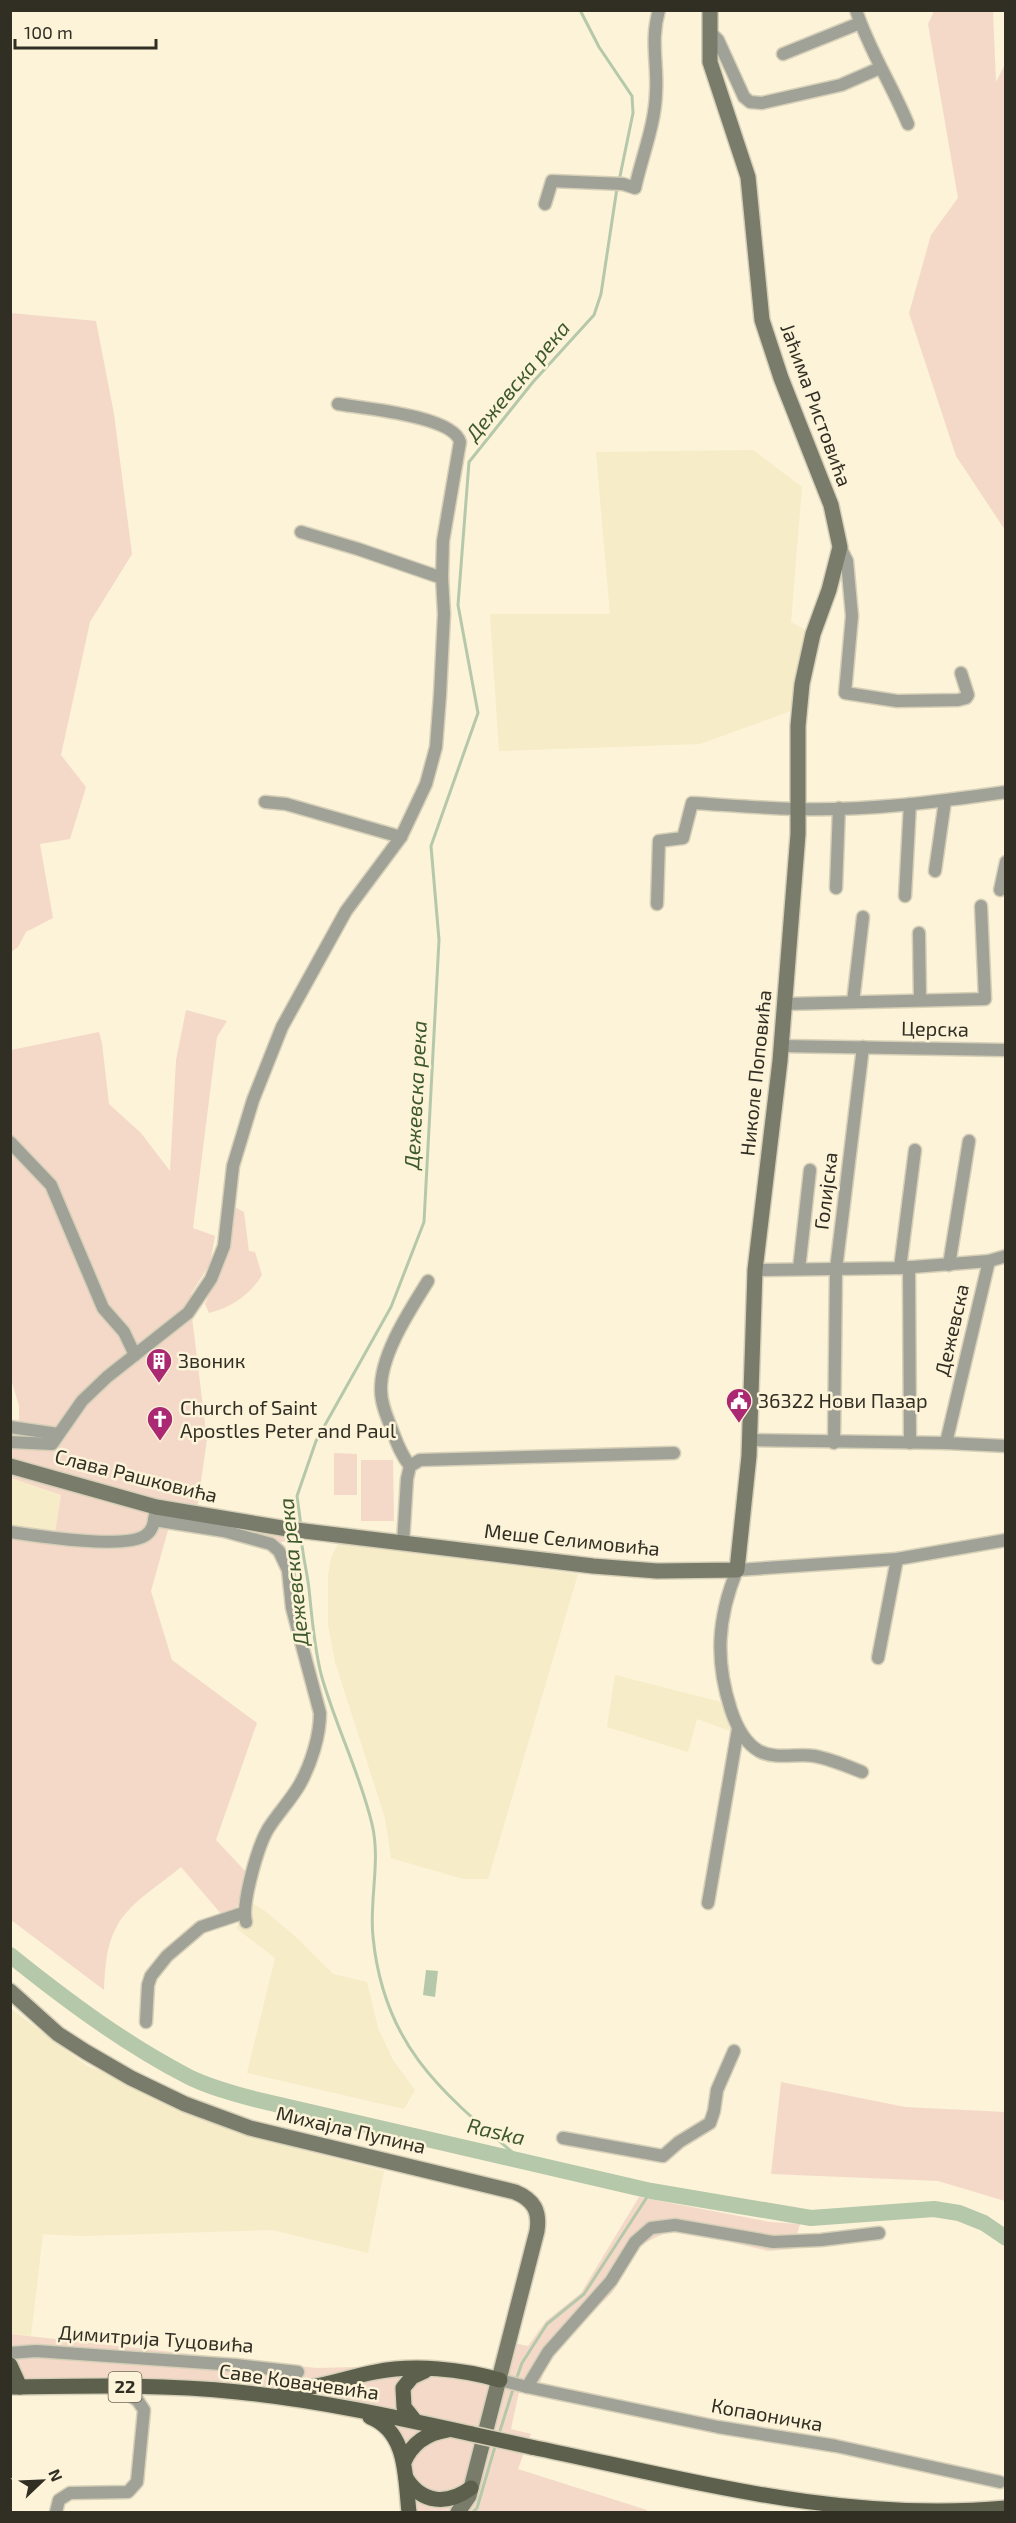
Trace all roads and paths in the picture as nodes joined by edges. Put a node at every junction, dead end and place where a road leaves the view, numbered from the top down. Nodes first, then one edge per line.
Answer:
1 (659, 10) edge
2 (710, 10) edge
3 (856, 10) edge
4 (860, 23) junction
5 (709, 31) junction
6 (783, 54) dead end
7 (880, 68) junction
8 (908, 124) dead end
9 (545, 204) dead end
10 (338, 404) dead end
11 (300, 532) dead end
12 (840, 547) junction
13 (442, 578) junction
14 (961, 673) dead end
15 (1005, 792) edge
16 (945, 801) junction
17 (265, 802) dead end
18 (910, 804) junction
19 (839, 808) junction
20 (798, 809) junction
21 (401, 837) junction
22 (1005, 862) edge
23 (934, 871) dead end
24 (836, 888) dead end
25 (1000, 890) dead end
26 (905, 896) dead end
27 (657, 904) dead end
28 (981, 906) dead end
29 (863, 917) dead end
30 (920, 933) dead end
31 (920, 999) junction
32 (853, 1002) junction
33 (785, 1004) junction
34 (781, 1046) junction
35 (863, 1047) junction
36 (1005, 1050) edge
37 (969, 1141) dead end
38 (10, 1142) edge
39 (915, 1150) dead end
40 (810, 1170) dead end
41 (1005, 1256) edge
42 (988, 1261) junction
43 (949, 1265) junction
44 (905, 1268) junction
45 (799, 1269) junction
46 (836, 1269) junction
47 (755, 1270) junction
48 (428, 1281) dead end
49 (135, 1355) junction
50 (10, 1427) edge
51 (58, 1434) junction
52 (749, 1440) junction
53 (10, 1442) edge
54 (834, 1443) junction
55 (910, 1443) junction
56 (946, 1443) junction
57 (1005, 1446) edge
58 (674, 1454) dead end
59 (10, 1466) edge
60 (410, 1466) junction
61 (155, 1514) junction
62 (10, 1532) edge
63 (330, 1535) joint
64 (1005, 1540) edge
65 (402, 1543) junction
66 (897, 1559) junction
67 (737, 1570) junction
68 (878, 1658) dead end
69 (738, 1729) junction
70 (862, 1772) dead end
71 (708, 1903) dead end
72 (10, 1991) edge
73 (146, 2022) dead end
74 (734, 2051) dead end
75 (563, 2138) dead end
76 (879, 2233) dead end
77 (10, 2353) edge
78 (10, 2365) edge
79 (428, 2369) junction
80 (298, 2372) dead end
81 (514, 2384) junction
82 (15, 2387) edge
83 (119, 2387) junction
84 (250, 2394) junction
85 (350, 2409) junction
86 (415, 2421) junction
87 (450, 2429) junction
88 (404, 2462) junction
89 (406, 2478) junction
90 (1000, 2482) dead end
91 (471, 2488) junction
92 (1005, 2508) edge
93 (56, 2512) edge
94 (410, 2512) edge
95 (458, 2512) edge

1 - 9 street
2 - 5 main road, Јаћима Ристовића
3 - 4 street
4 - 6 street
4 - 7 street
5 - 7 street
5 - 12 main road, Јаћима Ристовића
7 - 8 street
10 - 13 street, Слава Рашковића
11 - 13 street
12 - 14 street, Јаћима Ристовића
12 - 20 main road, Јаћима Ристовића
13 - 21 street, Слава Рашковића
15 - 16 street
16 - 18 street
16 - 23 street
17 - 21 street
18 - 19 street
18 - 26 street
19 - 20 street
19 - 24 street
20 - 27 street
20 - 33 main road, Николе Поповића
21 - 49 street, Слава Рашковића
22 - 25 street
28 - 31 street
29 - 32 street
30 - 31 street
31 - 32 street
32 - 33 street
33 - 34 main road, Николе Поповића
34 - 35 street, Церска
34 - 47 main road, Николе Поповића
35 - 36 street, Церска
35 - 46 street, Голијска
37 - 43 street
38 - 49 street
39 - 44 street
40 - 45 street, Голијска
41 - 42 street
42 - 43 street
42 - 56 street, Дежевска
43 - 44 street
44 - 46 street
44 - 55 street, Дежевска
45 - 46 street
45 - 47 street
46 - 54 street
47 - 52 main road, Николе Поповића
48 - 60 street
49 - 51 street, Слава Рашковића
50 - 51 street, Слава Рашковића
51 - 53 street, Слава Рашковића
52 - 54 street
52 - 67 main road, Николе Поповића
54 - 55 street
55 - 56 street
56 - 57 street
58 - 60 street
59 - 61 main road, Слава Рашковића
60 - 65 street
61 - 62 street, Слава Рашковића
61 - 63 main road, Слава Рашковића
61 - 73 street, Слава Рашковића
63 - 65 main road, Меше Селимовића
64 - 66 street, Меше Селимовића
65 - 67 main road, Меше Селимовића
66 - 67 street, Меше Селимовића
66 - 68 street
67 - 69 street
69 - 70 street
69 - 71 street
72 - 81 main road, Михајла Пупина
74 - 75 street
76 - 81 street
77 - 80 street, Димитрија Туцовића
78 - 82 main road
79 - 81 main road
79 - 84 main road
79 - 86 main road
81 - 90 street, Копаоничка
81 - 91 main road, Михајла Пупина
82 - 83 main road, Саве Ковачевића / 22
83 - 84 main road, Саве Ковачевића / 22
83 - 93 street
84 - 85 main road, Саве Ковачевића / 22
85 - 86 main road, Саве Ковачевића / 22
85 - 88 main road
86 - 87 main road, Саве Ковачевића / 22
87 - 88 main road
87 - 92 main road, Саве Ковачевића / 22, bridge
88 - 89 main road
89 - 91 main road
89 - 94 main road
91 - 95 main road, Михајла Пупина

